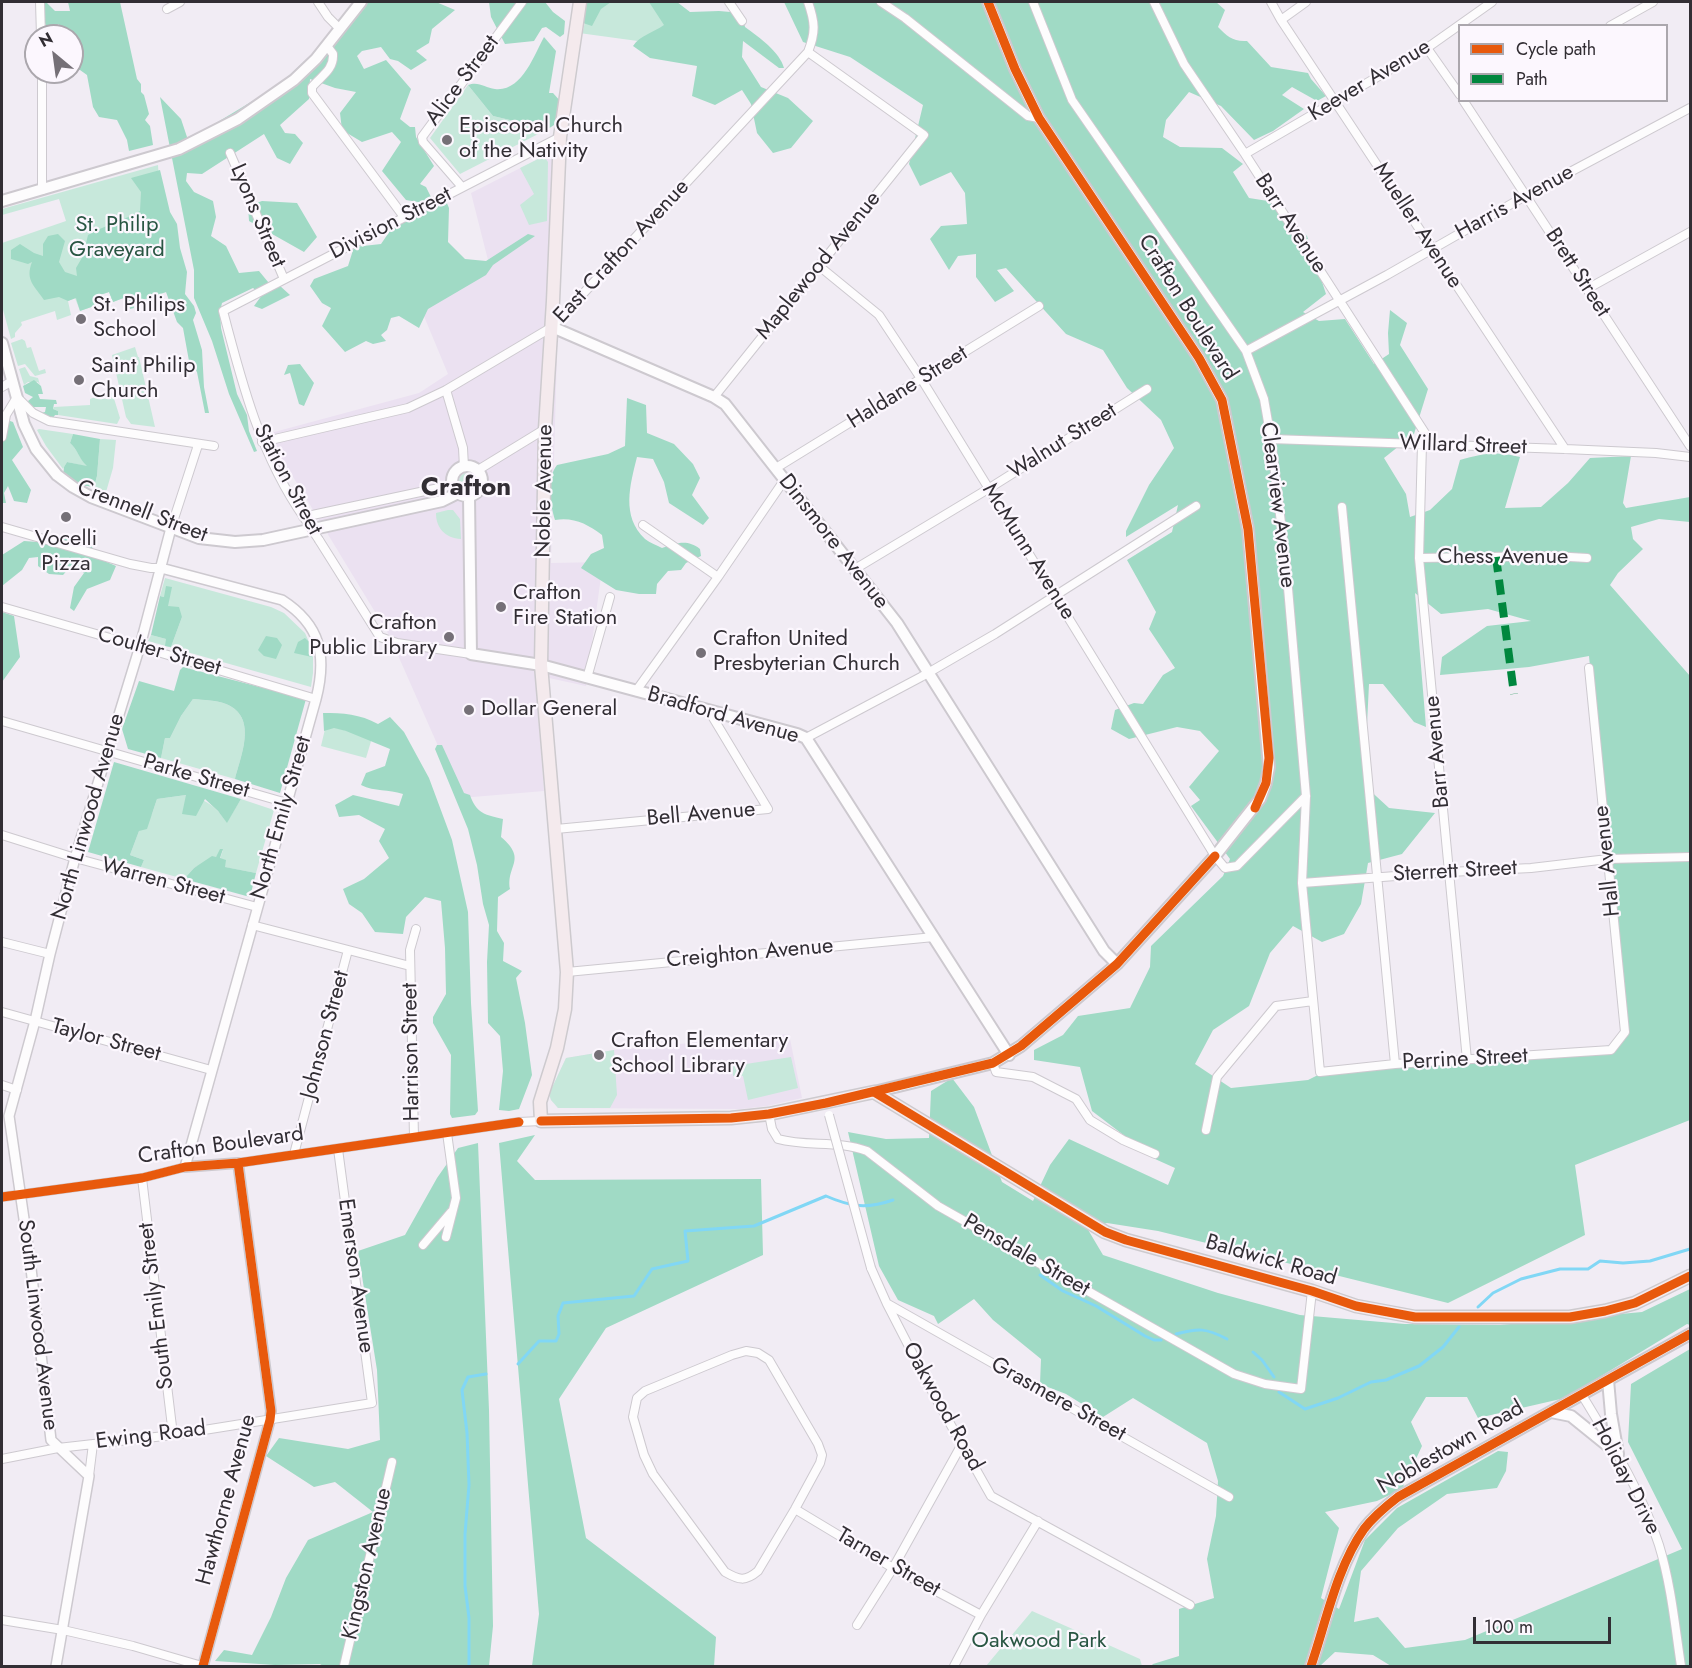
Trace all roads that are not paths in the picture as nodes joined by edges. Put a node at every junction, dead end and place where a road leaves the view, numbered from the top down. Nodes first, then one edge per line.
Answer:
1 (40, 2) edge
2 (180, 2) edge
3 (318, 2) edge
4 (361, 2) edge
5 (522, 2) edge
6 (580, 2) edge
7 (729, 2) edge
8 (808, 2) edge
9 (881, 2) edge
10 (988, 2) edge
11 (1033, 2) edge
12 (1154, 2) edge
13 (1271, 2) edge
14 (1306, 2) edge
15 (1492, 2) edge
16 (1653, 2) edge
17 (167, 9) dead end
18 (1281, 20) junction
19 (742, 21) dead end
20 (41, 24) edge
21 (1461, 24) edge
22 (1614, 24) edge
23 (1458, 26) edge
24 (340, 29) junction
25 (327, 46) junction
26 (1427, 48) junction
27 (808, 52) junction
28 (42, 84) edge
29 (1458, 92) edge
30 (1336, 102) junction
31 (1468, 102) edge
32 (1690, 108) edge
33 (1039, 118) junction
34 (560, 137) junction
35 (230, 153) dead end
36 (1245, 154) junction
37 (462, 187) junction
38 (42, 190) junction
39 (1527, 195) junction
40 (2, 201) edge
41 (404, 217) junction
42 (1688, 235) edge
43 (1432, 249) junction
44 (819, 266) junction
45 (284, 279) junction
46 (1587, 289) junction
47 (1340, 300) junction
48 (1040, 306) dead end
49 (223, 311) joint
50 (552, 327) junction
51 (2, 343) edge
52 (1246, 351) junction
53 (922, 380) junction
54 (12, 381) junction
55 (2, 387) edge
56 (1147, 389) dead end
57 (446, 390) junction
58 (17, 397) junction
59 (714, 397) junction
60 (545, 429) junction
61 (2, 437) edge
62 (1271, 439) junction
63 (262, 442) junction
64 (1422, 444) junction
65 (1432, 444) junction
66 (198, 445) junction
67 (214, 446) dead end
68 (1690, 446) edge
69 (1565, 449) junction
70 (1690, 457) edge
71 (464, 467) junction
72 (776, 468) junction
73 (478, 470) junction
74 (785, 479) junction
75 (988, 489) junction
76 (460, 491) junction
77 (1196, 506) dead end
78 (1342, 507) dead end
79 (304, 518) junction
80 (643, 525) dead end
81 (2, 527) edge
82 (171, 528) junction
83 (1419, 558) junction
84 (1587, 558) dead end
85 (161, 568) junction
86 (855, 569) junction
87 (718, 577) junction
88 (1055, 595) junction
89 (610, 597) dead end
90 (2, 608) edge
91 (380, 637) joint
92 (140, 646) junction
93 (471, 654) junction
94 (541, 666) junction
95 (1589, 668) dead end
96 (928, 673) junction
97 (587, 678) junction
98 (636, 691) junction
99 (316, 699) junction
100 (708, 711) junction
101 (2, 722) edge
102 (806, 738) junction
103 (107, 752) junction
104 (1306, 796) junction
105 (287, 803) junction
106 (556, 829) junction
107 (2, 835) edge
108 (1215, 856) junction
109 (1690, 857) edge
110 (75, 858) junction
111 (1608, 859) junction
112 (1449, 872) junction
113 (1377, 876) junction
114 (1302, 883) junction
115 (256, 907) junction
116 (252, 925) junction
117 (416, 929) dead end
118 (934, 937) junction
119 (2, 942) edge
120 (348, 950) junction
121 (50, 954) junction
122 (1117, 964) junction
123 (410, 966) junction
124 (567, 972) junction
125 (1313, 1001) junction
126 (2, 1012) edge
127 (35, 1021) junction
128 (1611, 1050) joint
129 (1009, 1055) junction
130 (1467, 1060) junction
131 (993, 1063) junction
132 (1395, 1064) junction
133 (212, 1070) junction
134 (1320, 1072) joint
135 (2, 1085) edge
136 (17, 1090) junction
137 (874, 1092) junction
138 (827, 1109) junction
139 (769, 1114) junction
140 (541, 1121) junction
141 (12, 1130) junction
142 (1206, 1130) dead end
143 (2, 1132) edge
144 (447, 1133) junction
145 (414, 1137) junction
146 (338, 1149) junction
147 (294, 1154) junction
148 (1155, 1154) dead end
149 (238, 1162) junction
150 (185, 1167) junction
151 (142, 1178) junction
152 (20, 1193) junction
153 (2, 1197) edge
154 (452, 1211) junction
155 (446, 1237) dead end
156 (423, 1245) dead end
157 (1690, 1276) edge
158 (1312, 1291) junction
159 (886, 1304) junction
160 (1690, 1334) edge
161 (1608, 1380) junction
162 (1582, 1395) junction
163 (372, 1403) joint
164 (1551, 1412) junction
165 (270, 1420) junction
166 (173, 1435) junction
167 (93, 1444) junction
168 (962, 1444) junction
169 (58, 1448) junction
170 (1618, 1454) junction
171 (2, 1459) edge
172 (392, 1462) dead end
173 (89, 1476) junction
174 (1229, 1497) dead end
175 (795, 1509) junction
176 (1038, 1521) junction
177 (893, 1568) junction
178 (1190, 1605) dead end
179 (981, 1615) junction
180 (2, 1620) edge
181 (857, 1625) dead end
182 (63, 1630) junction
183 (56, 1666) edge
184 (202, 1666) edge
185 (344, 1666) edge
186 (954, 1666) edge
187 (1311, 1666) edge
188 (1681, 1666) edge

1 - 20 street
2 - 17 street
3 - 24 street
4 - 24 main road
5 - 37 street, Alice Street
6 - 34 main road, Noble Avenue
7 - 19 street
8 - 27 street
9 - 33 street
10 - 33 main road, Crafton Boulevard
11 - 52 street, Clearview Avenue
12 - 36 street, Barr Avenue
13 - 18 street, Mueller Avenue
14 - 18 street
15 - 21 street, Keever Avenue
16 - 22 street
18 - 30 street, Mueller Avenue
23 - 26 street, Keever Avenue
24 - 25 main road
25 - 38 main road
25 - 41 street
26 - 29 street
26 - 30 street, Keever Avenue
27 - 44 street, Maplewood Avenue
27 - 50 street, East Crafton Avenue
28 - 38 street
30 - 36 street, Keever Avenue
30 - 43 street, Mueller Avenue
31 - 39 street, Brett Street
32 - 39 street, Harris Avenue
33 - 108 main road, Crafton Boulevard
34 - 37 street, Division Street
34 - 50 main road, Noble Avenue
35 - 45 street, Lyons Street
36 - 47 street, Barr Avenue
37 - 41 street, Division Street
38 - 40 main road
39 - 43 street, Harris Avenue
39 - 46 street, Brett Street
41 - 45 street, Division Street
42 - 46 street
43 - 47 street, Harris Avenue
43 - 69 street, Mueller Avenue
44 - 53 street, McMunn Avenue
44 - 59 street, Maplewood Avenue
45 - 49 street, Division Street
46 - 68 street, Brett Street
47 - 52 street, Harris Avenue
47 - 65 street, Barr Avenue
48 - 53 street, Haldane Street
49 - 63 street, Station Street
50 - 57 street, East Crafton Avenue
50 - 59 main road, Dinsmore Avenue
50 - 60 main road, Noble Avenue
51 - 54 main road, Crennell Street
52 - 62 street, Clearview Avenue
53 - 72 street, Haldane Street
53 - 75 street, McMunn Avenue
54 - 55 street
54 - 58 main road, Crennell Street
56 - 75 street, Walnut Street
57 - 63 street, East Crafton Avenue
57 - 71 street
58 - 61 street
58 - 66 street
58 - 82 main road, Crennell Street
59 - 72 main road, Dinsmore Avenue
60 - 73 street
60 - 94 main road, Noble Avenue
62 - 64 street, Willard Street
62 - 104 street, Clearview Avenue
63 - 79 street, Station Street
64 - 65 street, Willard Street
64 - 83 street, Barr Avenue
65 - 69 street, Willard Street
66 - 67 street
66 - 82 street, North Linwood Avenue
69 - 70 street, Willard Street
71 - 73 main road
71 - 76 main road
72 - 74 main road, Dinsmore Avenue
73 - 76 main road
74 - 86 main road, Dinsmore Avenue
74 - 87 street
75 - 86 street, Walnut Street
75 - 88 street, McMunn Avenue
76 - 79 street
76 - 82 main road, Crennell Street
76 - 93 main road
77 - 88 street
78 - 113 street
79 - 91 street, Station Street, bridge
80 - 87 street
81 - 85 street
82 - 85 street, North Linwood Avenue
83 - 84 street, Chess Avenue
83 - 112 street, Barr Avenue
85 - 92 street, North Linwood Avenue
85 - 99 street, North Emily Street
86 - 96 main road, Dinsmore Avenue
87 - 98 street
88 - 96 street
88 - 108 street, McMunn Avenue
89 - 97 street
90 - 92 street, Coulter Street
91 - 93 street, Bradford Avenue
92 - 99 street, Coulter Street
92 - 103 street, North Linwood Avenue
93 - 94 main road, Bradford Avenue
94 - 97 main road, Bradford Avenue
94 - 106 main road, Noble Avenue
95 - 111 street, Hall Avenue
96 - 102 street
96 - 122 main road, Dinsmore Avenue
97 - 98 main road, Bradford Avenue
98 - 100 main road, Bradford Avenue
99 - 105 street, North Emily Street
100 - 102 main road, Bradford Avenue
100 - 106 street, Bell Avenue
101 - 103 street, Parke Street
102 - 118 main road, Bradford Avenue
103 - 105 street, Parke Street
103 - 110 street, North Linwood Avenue
104 - 108 street
104 - 114 street, Clearview Avenue
105 - 115 street, North Emily Street
106 - 124 main road, Noble Avenue
107 - 110 street, Warren Street
108 - 122 main road, Crafton Boulevard
109 - 111 street, Sterrett Street
110 - 115 street, Warren Street
110 - 121 street, North Linwood Avenue
111 - 112 street, Sterrett Street
111 - 128 street, Hall Avenue
112 - 113 street, Sterrett Street
112 - 130 street, Barr Avenue
113 - 114 street, Sterrett Street
113 - 132 street
114 - 125 street, Clearview Avenue
115 - 116 street, North Emily Street
116 - 120 street
116 - 133 street, North Emily Street
117 - 123 street, Harrison Street
118 - 124 street, Creighton Avenue
118 - 129 main road, Bradford Avenue
119 - 121 street
120 - 123 street
120 - 147 street, Johnson Street
121 - 127 street, North Linwood Avenue
122 - 129 main road, Crafton Boulevard
123 - 145 street, Harrison Street
124 - 140 main road, Noble Avenue
125 - 134 street, Clearview Avenue
125 - 142 street
126 - 127 street, Taylor Street
127 - 133 street, Taylor Street
127 - 136 street, North Linwood Avenue
128 - 130 street, Perrine Street
129 - 131 main road, Crafton Boulevard
130 - 132 street, Perrine Street
131 - 137 main road, Crafton Boulevard
131 - 148 street
132 - 134 street, Perrine Street
133 - 150 street, North Emily Street
135 - 136 street
136 - 141 street, North Linwood Avenue
137 - 138 main road
137 - 158 main road, Baldwick Road
138 - 139 main road
138 - 159 street, Oakwood Road, bridge
139 - 140 main road
139 - 158 street, Pensdale Street
140 - 144 street, Crafton Boulevard
141 - 143 street
141 - 152 street, North Linwood Avenue
144 - 145 street, Crafton Boulevard
144 - 154 street
145 - 146 street, Crafton Boulevard
146 - 147 street, Crafton Boulevard
146 - 163 street, Emerson Avenue
147 - 149 street, Crafton Boulevard
149 - 150 street, Crafton Boulevard
149 - 165 street, Hawthorne Avenue
150 - 151 street, Crafton Boulevard
151 - 152 street, Crafton Boulevard
151 - 166 street, South Emily Street
152 - 153 street, Crafton Boulevard
152 - 169 street, South Linwood Avenue
154 - 155 street
154 - 156 street
157 - 158 main road, Baldwick Road
159 - 168 street, Oakwood Road
159 - 174 street, Grasmere Street
160 - 161 main road, Noblestown Road
161 - 162 main road, Noblestown Road
161 - 170 main road
162 - 164 main road, Noblestown Road
162 - 170 street, Holiday Drive
163 - 165 street, Ewing Road
164 - 170 main road
164 - 187 main road, Noblestown Road
165 - 166 street, Ewing Road
165 - 184 street, Hawthorne Avenue
166 - 167 street, Ewing Road
167 - 169 street, Ewing Road
167 - 173 street, South Linwood Avenue
168 - 176 street, Oakwood Road
168 - 177 street
169 - 171 street, Ewing Road
169 - 173 street, South Linwood Avenue
170 - 188 street, Holiday Drive
172 - 185 street, Kingston Avenue
173 - 182 street, South Linwood Avenue
175 - 175 street
175 - 177 street, Tarner Street
176 - 178 street, Oakwood Road
176 - 179 street
177 - 179 street, Tarner Street
177 - 181 street
179 - 186 street
180 - 182 street
182 - 183 street, South Linwood Avenue
182 - 184 street

